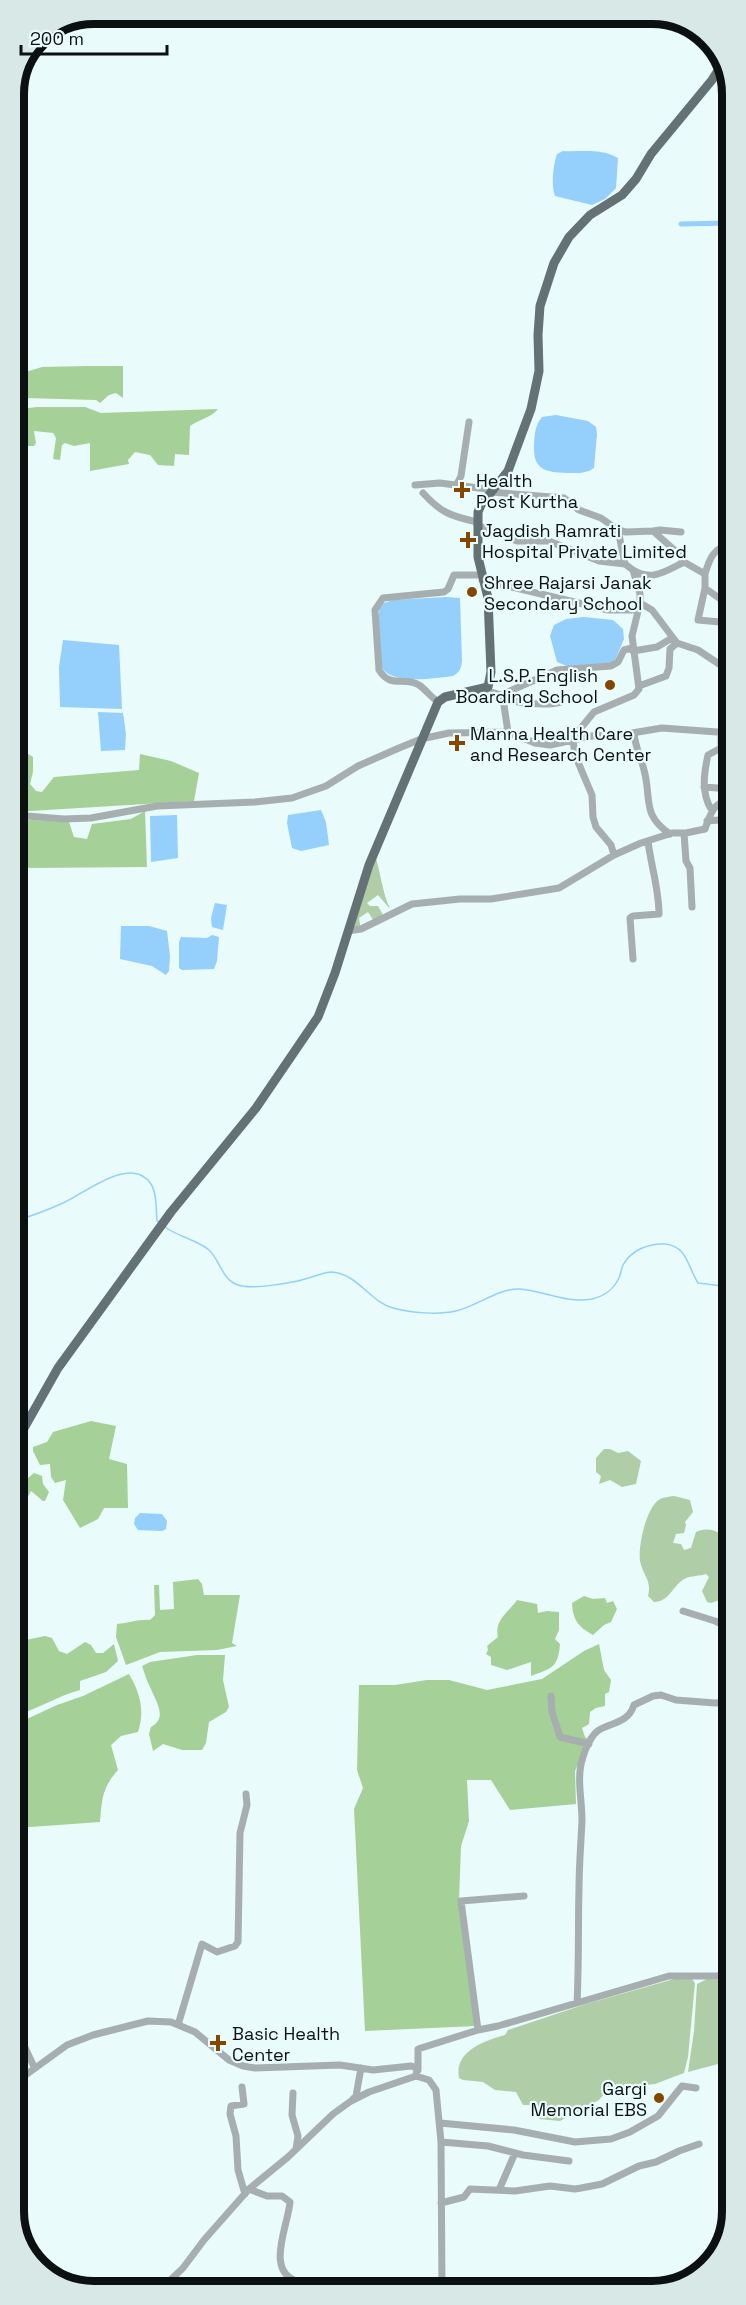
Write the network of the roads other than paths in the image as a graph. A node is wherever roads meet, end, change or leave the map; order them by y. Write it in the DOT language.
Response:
graph roads {
  1 [pos="718,71"];
  2 [pos="469,422"];
  3 [pos="415,485"];
  4 [pos="456,486"];
  5 [pos="492,491"];
  6 [pos="423,493"];
  7 [pos="477,524"];
  8 [pos="618,530"];
  9 [pos="653,531"];
  10 [pos="681,532"];
  11 [pos="722,547"];
  12 [pos="684,562"];
  13 [pos="625,564"];
  14 [pos="633,570"];
  15 [pos="705,574"];
  16 [pos="481,577"];
  17 [pos="705,588"];
  18 [pos="722,600"];
  19 [pos="639,606"];
  20 [pos="722,621"];
  21 [pos="675,641"];
  22 [pos="633,650"];
  23 [pos="722,666"];
  24 [pos="639,686"];
  25 [pos="488,687"];
  26 [pos="501,697"];
  27 [pos="438,702"];
  28 [pos="561,702"];
  29 [pos="508,732"];
  30 [pos="721,732"];
  31 [pos="634,733"];
  32 [pos="421,739"];
  33 [pos="571,741"];
  34 [pos="704,787"];
  35 [pos="722,788"];
  36 [pos="722,802"];
  37 [pos="711,809"];
  38 [pos="24,816"];
  39 [pos="722,820"];
  40 [pos="707,821"];
  41 [pos="684,832"];
  42 [pos="670,834"];
  43 [pos="648,841"];
  44 [pos="614,855"];
  45 [pos="692,907"];
  46 [pos="348,931"];
  47 [pos="633,959"];
  48 [pos="24,1428"];
  49 [pos="683,1611"];
  50 [pos="722,1624"];
  51 [pos="552,1696"];
  52 [pos="722,1702"];
  53 [pos="589,1744"];
  54 [pos="246,1794"];
  55 [pos="524,1896"];
  56 [pos="722,1976"];
  57 [pos="576,2003"];
  58 [pos="178,2025"];
  59 [pos="478,2030"];
  60 [pos="24,2041"];
  61 [pos="34,2067"];
  62 [pos="361,2068"];
  63 [pos="417,2073"];
  64 [pos="24,2075"];
  65 [pos="242,2087"];
  66 [pos="696,2088"];
  67 [pos="293,2094"];
  68 [pos="351,2101"];
  69 [pos="440,2123"];
  70 [pos="441,2142"];
  71 [pos="699,2144"];
  72 [pos="296,2149"];
  73 [pos="515,2153"];
  74 [pos="569,2162"];
  75 [pos="499,2190"];
  76 [pos="247,2192"];
  77 [pos="441,2203"];
  78 [pos="169,2281"];
  79 [pos="300,2281"];
  80 [pos="442,2281"];
  1 -- 5 [label="main road"];
  2 -- 4 [label="street"];
  3 -- 4 [label="street"];
  4 -- 5 [label="street"];
  5 -- 7 [label="main road"];
  5 -- 8 [label="street"];
  6 -- 7 [label="street"];
  7 -- 13 [label="street"];
  7 -- 16 [label="main road"];
  8 -- 9 [label="street"];
  8 -- 13 [label="street"];
  9 -- 10 [label="street"];
  9 -- 12 [label="street"];
  11 -- 15 [label="street"];
  12 -- 14 [label="street"];
  12 -- 15 [label="street"];
  13 -- 14 [label="street"];
  14 -- 19 [label="street"];
  15 -- 17 [label="street"];
  16 -- 19 [label="street"];
  16 -- 25 [label="main road"];
  16 -- 27 [label="street"];
  17 -- 18 [label="street"];
  17 -- 20 [label="street"];
  19 -- 21 [label="street"];
  19 -- 22 [label="street"];
  21 -- 22 [label="street"];
  21 -- 23 [label="street"];
  21 -- 24 [label="street"];
  22 -- 24 [label="street"];
  22 -- 26 [label="street"];
  24 -- 33 [label="street"];
  25 -- 26 [label="street"];
  25 -- 27 [label="main road"];
  26 -- 28 [label="street"];
  26 -- 29 [label="street"];
  27 -- 32 [label="main road"];
  29 -- 32 [label="street"];
  29 -- 33 [label="street"];
  30 -- 31 [label="street"];
  30 -- 34 [label="street"];
  31 -- 33 [label="street"];
  31 -- 42 [label="street"];
  32 -- 38 [label="street"];
  32 -- 46 [label="main road"];
  33 -- 44 [label="street"];
  34 -- 35 [label="street"];
  34 -- 37 [label="street"];
  36 -- 37 [label="street"];
  37 -- 40 [label="street"];
  39 -- 40 [label="street"];
  40 -- 41 [label="street"];
  41 -- 42 [label="street"];
  41 -- 45 [label="street"];
  42 -- 43 [label="street"];
  43 -- 44 [label="street"];
  43 -- 47 [label="street"];
  44 -- 46 [label="street"];
  46 -- 48 [label="main road"];
  49 -- 50 [label="street"];
  51 -- 53 [label="street"];
  52 -- 53 [label="street"];
  53 -- 57 [label="street"];
  54 -- 58 [label="street"];
  55 -- 59 [label="street"];
  56 -- 57 [label="street"];
  57 -- 59 [label="street"];
  58 -- 61 [label="street"];
  58 -- 62 [label="street"];
  59 -- 63 [label="street"];
  60 -- 61 [label="street"];
  61 -- 64 [label="street"];
  62 -- 63 [label="street"];
  62 -- 68 [label="street"];
  63 -- 68 [label="street"];
  63 -- 69 [label="street"];
  65 -- 76 [label="street"];
  66 -- 69 [label="street"];
  67 -- 72 [label="street"];
  68 -- 72 [label="street"];
  69 -- 70 [label="street"];
  70 -- 73 [label="street"];
  70 -- 77 [label="street"];
  71 -- 75 [label="street"];
  72 -- 76 [label="street"];
  73 -- 74 [label="street"];
  73 -- 75 [label="street"];
  75 -- 77 [label="street"];
  76 -- 78 [label="street"];
  76 -- 79 [label="street"];
  77 -- 80 [label="street"];
}
